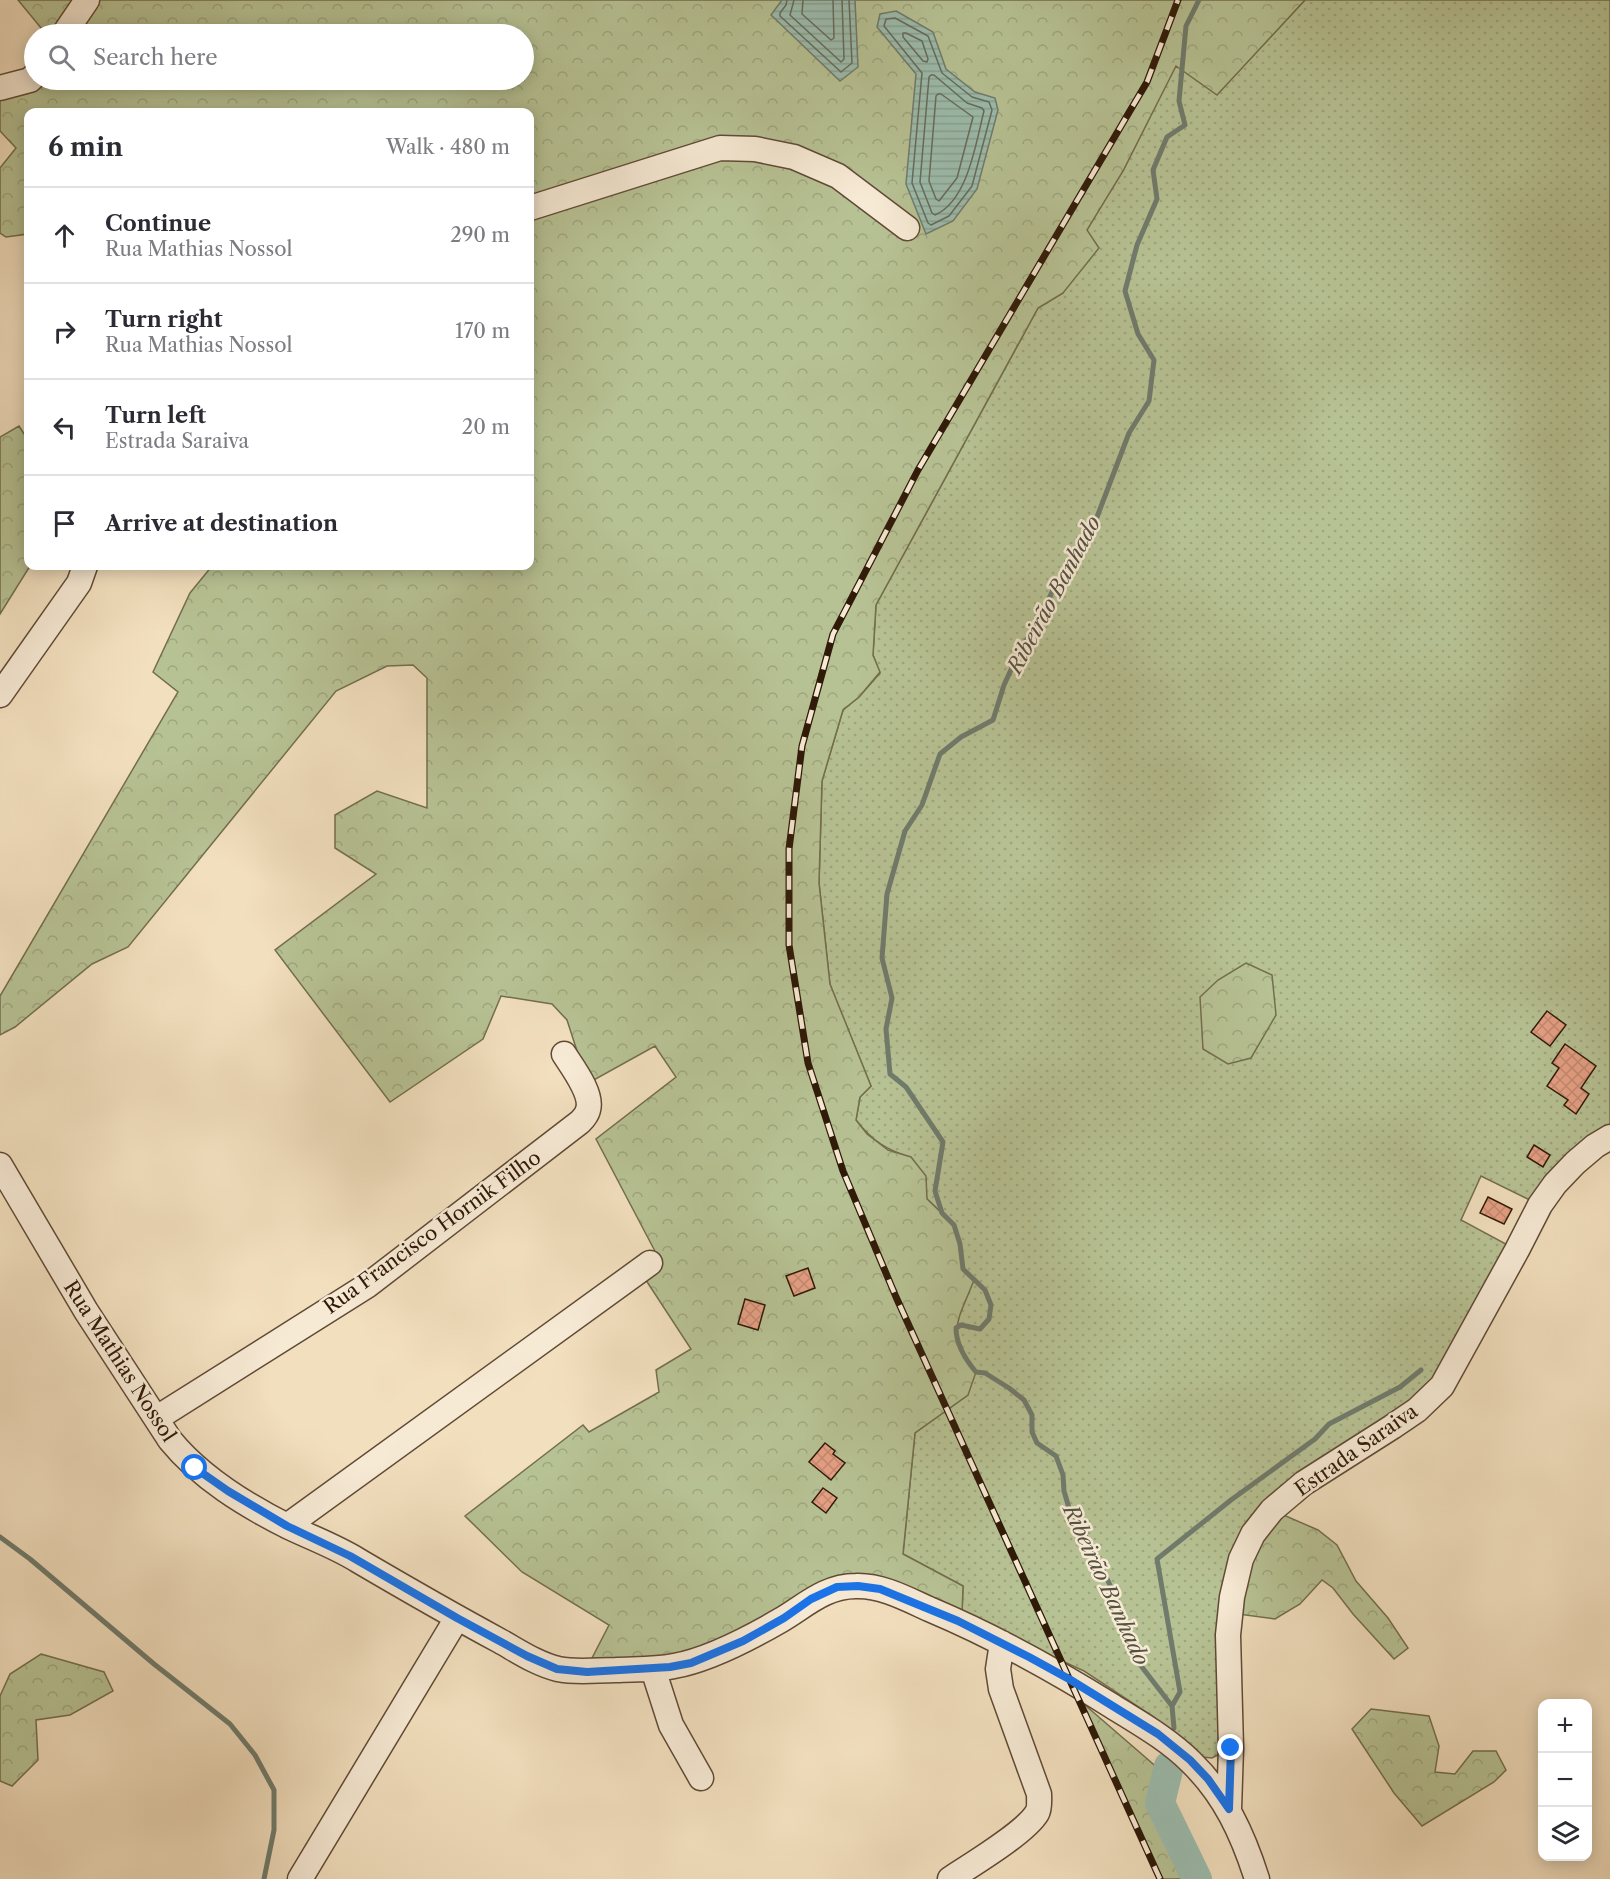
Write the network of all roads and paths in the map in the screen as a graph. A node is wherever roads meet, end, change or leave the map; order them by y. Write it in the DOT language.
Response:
graph roads {
  1 [pos="87,0"];
  2 [pos="71,24"];
  3 [pos="24,82"];
  4 [pos="0,88"];
  5 [pos="534,207"];
  6 [pos="907,228"];
  7 [pos="83,570"];
  8 [pos="0,695"];
  9 [pos="564,1054"];
  10 [pos="1610,1137"];
  11 [pos="0,1165"];
  12 [pos="651,1263"];
  13 [pos="157,1418"];
  14 [pos="287,1526"];
  15 [pos="457,1618"];
  16 [pos="1002,1643"];
  17 [pos="652,1669"];
  18 [pos="701,1778"];
  19 [pos="1229,1809"];
  20 [pos="300,1879"];
  21 [pos="950,1879"];
  22 [pos="1257,1879"];
  1 -- 2 [label="street"];
  3 -- 4 [label="street"];
  5 -- 6 [label="street"];
  7 -- 8 [label="street"];
  9 -- 13 [label="street, Rua Francisco Hornik Filho"];
  10 -- 19 [label="street, Estrada Saraiva"];
  11 -- 13 [label="street, Rua Mathias Nossol"];
  12 -- 14 [label="street"];
  13 -- 14 [label="street, Rua Mathias Nossol"];
  14 -- 15 [label="street, Rua Mathias Nossol"];
  15 -- 17 [label="street, Rua Mathias Nossol"];
  15 -- 20 [label="street"];
  16 -- 17 [label="street, Rua Mathias Nossol"];
  16 -- 19 [label="street, Rua Mathias Nossol"];
  16 -- 21 [label="street"];
  17 -- 18 [label="street"];
  19 -- 22 [label="street, Rua Mathias Nossol"];
}
